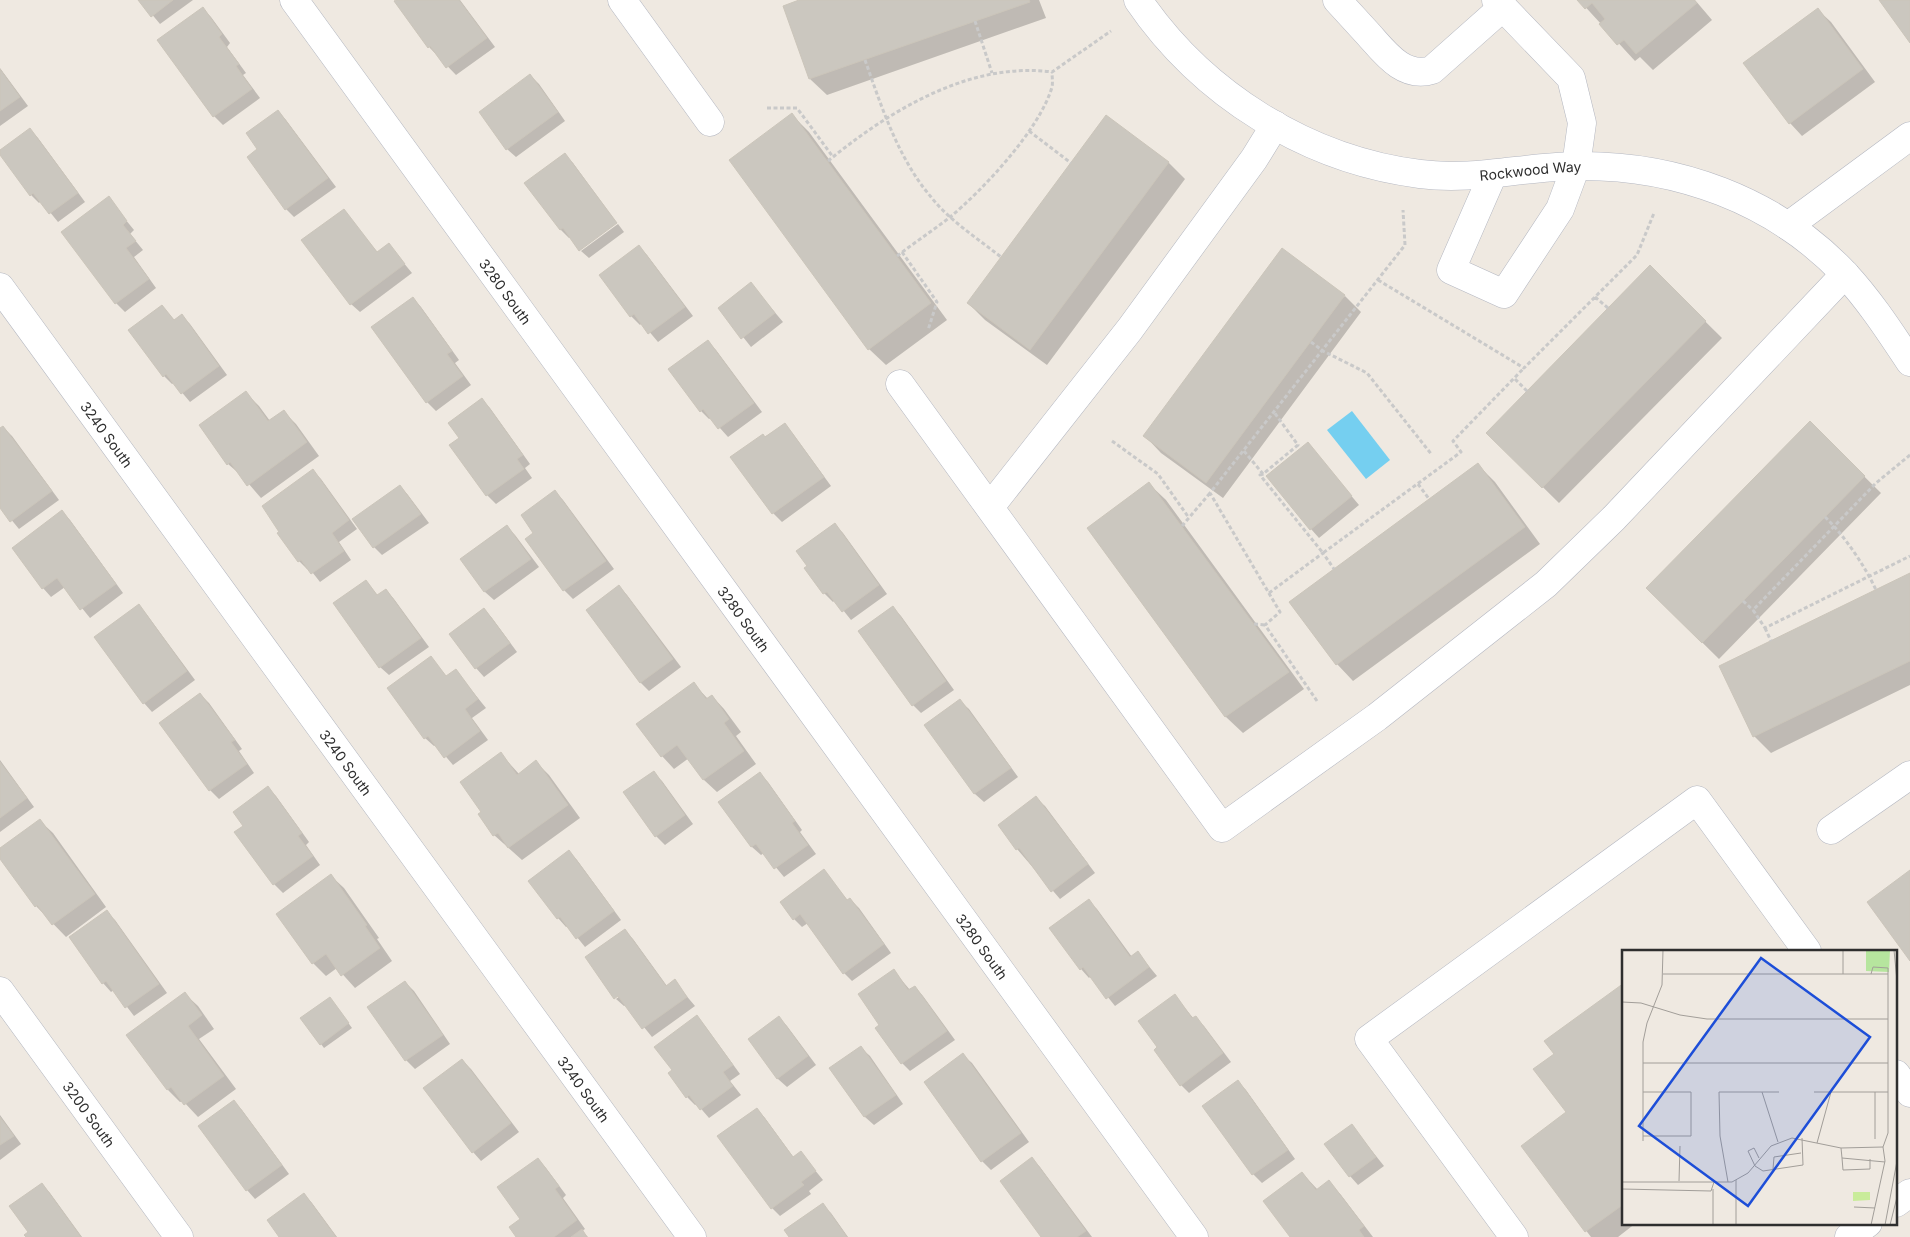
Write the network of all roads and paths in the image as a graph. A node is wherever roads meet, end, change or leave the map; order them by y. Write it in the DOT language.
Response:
graph roads {
  1 [pos="294,0"];
  2 [pos="622,0"];
  3 [pos="1138,0"];
  4 [pos="1337,0"];
  5 [pos="1500,4"];
  6 [pos="975,21"];
  7 [pos="1111,31"];
  8 [pos="865,60"];
  9 [pos="1052,72"];
  10 [pos="992,73"];
  11 [pos="767,108"];
  12 [pos="886,118"];
  13 [pos="710,122"];
  14 [pos="1274,126"];
  15 [pos="1029,131"];
  16 [pos="1910,136"];
  17 [pos="833,157"];
  18 [pos="828,161"];
  19 [pos="1071,163"];
  20 [pos="1576,166"];
  21 [pos="1493,174"];
  22 [pos="1403,210"];
  23 [pos="950,217"];
  24 [pos="1788,226"];
  25 [pos="902,252"];
  26 [pos="896,256"];
  27 [pos="1001,257"];
  28 [pos="1845,274"];
  29 [pos="0,287"];
  30 [pos="1595,297"];
  31 [pos="1608,308"];
  32 [pos="928,330"];
  33 [pos="1310,342"];
  34 [pos="1323,351"];
  35 [pos="1910,362"];
  36 [pos="1524,368"];
  37 [pos="1514,378"];
  38 [pos="900,384"];
  39 [pos="1527,391"];
  40 [pos="1274,412"];
  41 [pos="1112,441"];
  42 [pos="1244,451"];
  43 [pos="1432,454"];
  44 [pos="1910,455"];
  45 [pos="1263,474"];
  46 [pos="1418,484"];
  47 [pos="1210,493"];
  48 [pos="1429,499"];
  49 [pos="990,506"];
  50 [pos="1825,517"];
  51 [pos="1189,518"];
  52 [pos="1182,526"];
  53 [pos="1834,526"];
  54 [pos="1323,553"];
  55 [pos="1910,556"];
  56 [pos="1334,569"];
  57 [pos="1870,576"];
  58 [pos="1876,590"];
  59 [pos="1269,593"];
  60 [pos="1743,601"];
  61 [pos="1753,610"];
  62 [pos="1254,624"];
  63 [pos="1264,625"];
  64 [pos="1765,628"];
  65 [pos="1771,641"];
  66 [pos="1317,701"];
  67 [pos="1910,774"];
  68 [pos="1832,830"];
  69 [pos="1806,950"];
  70 [pos="0,991"];
  71 [pos="1898,1077"];
  72 [pos="1910,1093"];
  73 [pos="1910,1193"];
  74 [pos="1898,1202"];
  75 [pos="1867,1224"];
  76 [pos="179,1237"];
  77 [pos="692,1237"];
  78 [pos="1194,1237"];
  79 [pos="1514,1237"];
  80 [pos="1850,1237"];
  1 -- 78 [label="street, 3280 South"];
  2 -- 13 [label="street"];
  3 -- 14 [label="street, Rockwood Way"];
  4 -- 5 [label="street"];
  5 -- 20 [label="street"];
  6 -- 10 [label="path"];
  7 -- 9 [label="path"];
  8 -- 12 [label="path"];
  9 -- 10 [label="path"];
  9 -- 15 [label="path"];
  10 -- 12 [label="path"];
  11 -- 17 [label="path"];
  12 -- 17 [label="path"];
  12 -- 23 [label="path"];
  14 -- 21 [label="street, Rockwood Way"];
  14 -- 49 [label="street"];
  15 -- 19 [label="path"];
  15 -- 23 [label="path"];
  16 -- 24 [label="street"];
  17 -- 18 [label="path"];
  20 -- 21 [label="street, Rockwood Way"];
  20 -- 21 [label="street"];
  20 -- 24 [label="street, Rockwood Way"];
  22 -- 34 [label="path"];
  23 -- 25 [label="path"];
  23 -- 27 [label="path"];
  24 -- 28 [label="street, Rockwood Way"];
  25 -- 26 [label="path"];
  25 -- 32 [label="path"];
  28 -- 35 [label="street, Rockwood Way"];
  28 -- 49 [label="street"];
  29 -- 77 [label="street, 3240 South"];
  30 -- 31 [label="path"];
  33 -- 34 [label="path"];
  34 -- 40 [label="path"];
  34 -- 43 [label="path"];
  36 -- 37 [label="path"];
  37 -- 39 [label="path"];
  37 -- 46 [label="path"];
  38 -- 49 [label="street"];
  40 -- 42 [label="path"];
  40 -- 45 [label="path"];
  41 -- 51 [label="path"];
  42 -- 45 [label="path"];
  42 -- 47 [label="path"];
  44 -- 53 [label="path"];
  45 -- 54 [label="path"];
  46 -- 48 [label="path"];
  46 -- 54 [label="path"];
  47 -- 51 [label="path"];
  47 -- 59 [label="path"];
  50 -- 53 [label="path"];
  51 -- 52 [label="path"];
  53 -- 57 [label="path"];
  53 -- 61 [label="path"];
  54 -- 56 [label="path"];
  54 -- 59 [label="path"];
  55 -- 57 [label="path"];
  57 -- 58 [label="path"];
  57 -- 64 [label="path"];
  59 -- 63 [label="path"];
  60 -- 61 [label="path"];
  61 -- 64 [label="path"];
  62 -- 63 [label="path"];
  63 -- 66 [label="path"];
  64 -- 65 [label="path"];
  67 -- 68 [label="street"];
  69 -- 79 [label="street"];
  70 -- 76 [label="street, 3200 South"];
  71 -- 72 [label="street"];
  73 -- 74 [label="street"];
  75 -- 80 [label="street"];
}
